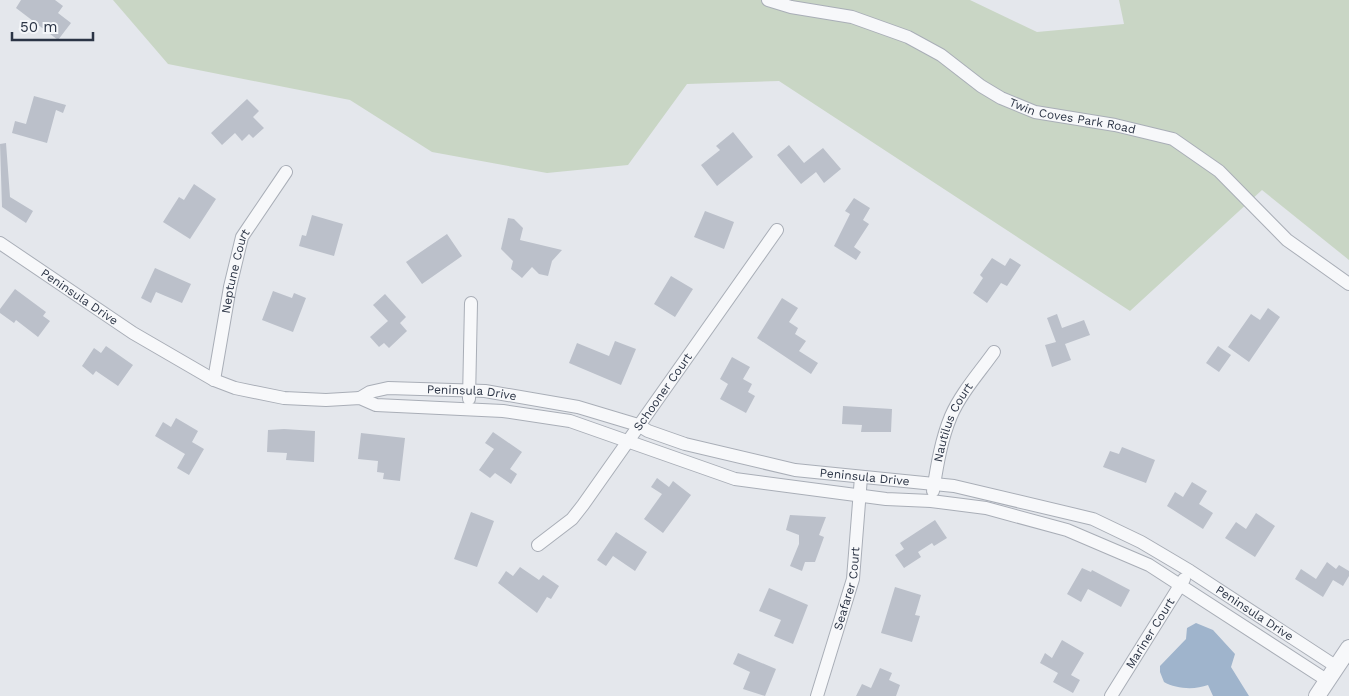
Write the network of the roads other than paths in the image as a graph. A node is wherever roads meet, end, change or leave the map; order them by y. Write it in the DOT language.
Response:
graph roads {
  1 [pos="768,0"];
  2 [pos="286,172"];
  3 [pos="777,230"];
  4 [pos="0,243"];
  5 [pos="1349,284"];
  6 [pos="471,303"];
  7 [pos="994,352"];
  8 [pos="214,380"];
  9 [pos="468,391"];
  10 [pos="360,398"];
  11 [pos="471,409"];
  12 [pos="638,425"];
  13 [pos="628,440"];
  14 [pos="861,477"];
  15 [pos="934,483"];
  16 [pos="859,496"];
  17 [pos="931,501"];
  18 [pos="538,545"];
  19 [pos="1190,570"];
  20 [pos="1181,585"];
  21 [pos="1349,648"];
  22 [pos="1337,667"];
  23 [pos="1328,681"];
  24 [pos="817,696"];
  25 [pos="1111,696"];
  26 [pos="1317,696"];
  1 -- 5 [label="street, Twin Coves Park Road"];
  2 -- 8 [label="street, Neptune Court"];
  3 -- 12 [label="street, Schooner Court"];
  4 -- 8 [label="street, Peninsula Drive"];
  6 -- 9 [label="street"];
  7 -- 15 [label="street, Nautilus Court"];
  8 -- 10 [label="street, Peninsula Drive"];
  9 -- 10 [label="street, Peninsula Drive"];
  9 -- 11 [label="street"];
  9 -- 12 [label="street, Peninsula Drive"];
  10 -- 11 [label="street, Peninsula Drive"];
  11 -- 13 [label="street, Peninsula Drive"];
  12 -- 13 [label="street, Schooner Court"];
  12 -- 14 [label="street, Peninsula Drive"];
  13 -- 16 [label="street, Peninsula Drive"];
  13 -- 18 [label="street, Schooner Court"];
  14 -- 15 [label="street, Peninsula Drive"];
  14 -- 16 [label="street, Seafarer Court"];
  15 -- 17 [label="street, Nautilus Court"];
  15 -- 19 [label="street, Peninsula Drive"];
  16 -- 17 [label="street, Peninsula Drive"];
  16 -- 24 [label="street, Seafarer Court"];
  17 -- 20 [label="street, Peninsula Drive"];
  19 -- 20 [label="street, Mariner Court"];
  19 -- 22 [label="street, Peninsula Drive"];
  20 -- 23 [label="street, Peninsula Drive"];
  20 -- 25 [label="street, Mariner Court"];
  21 -- 22 [label="street"];
  22 -- 23 [label="street"];
  23 -- 26 [label="street"];
}
